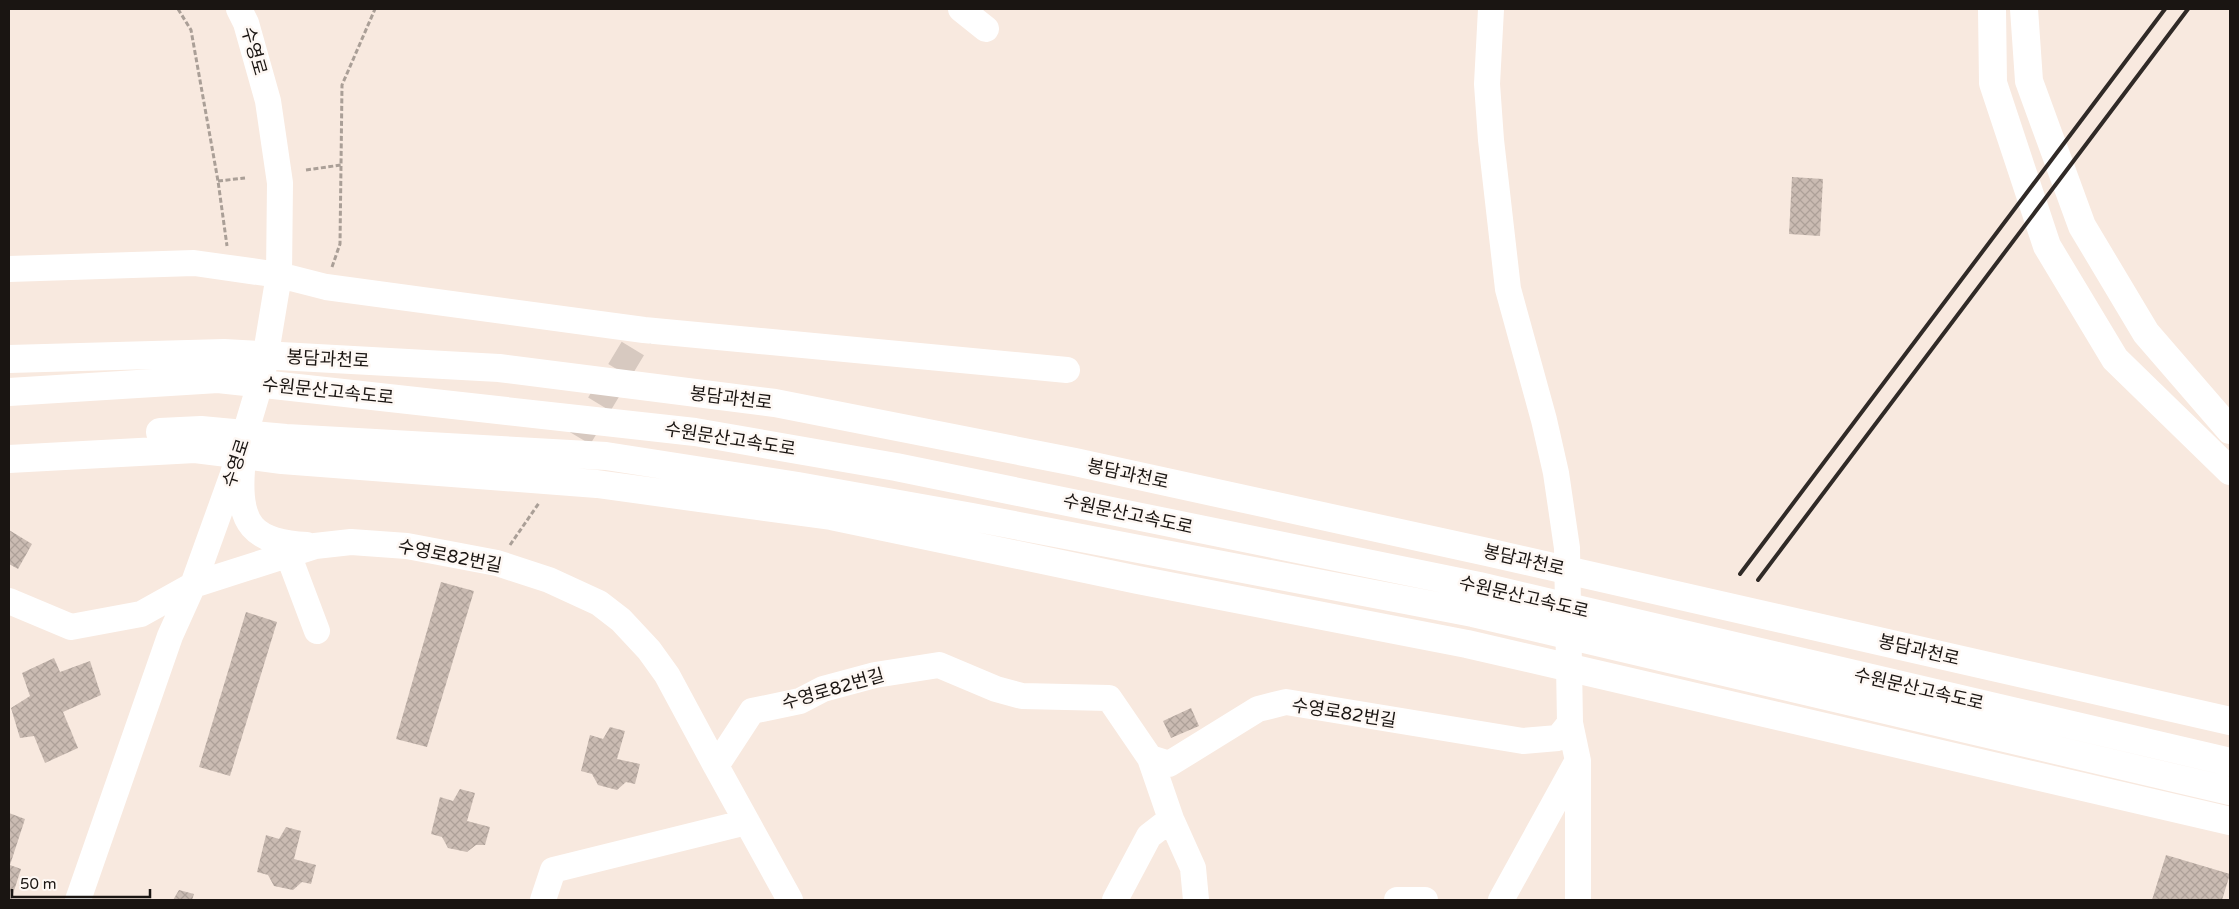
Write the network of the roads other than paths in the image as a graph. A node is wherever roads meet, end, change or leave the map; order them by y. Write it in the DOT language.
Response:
graph roads {
  1 [pos="239,9"];
  2 [pos="961,9"];
  3 [pos="1491,9"];
  4 [pos="1992,9"];
  5 [pos="2024,9"];
  6 [pos="986,29"];
  7 [pos="9,270"];
  8 [pos="280,275"];
  9 [pos="9,359"];
  10 [pos="1067,370"];
  11 [pos="9,392"];
  12 [pos="2230,430"];
  13 [pos="245,438"];
  14 [pos="198,439"];
  15 [pos="9,441"];
  16 [pos="284,449"];
  17 [pos="9,459"];
  18 [pos="2230,471"];
  19 [pos="315,546"];
  20 [pos="288,554"];
  21 [pos="193,585"];
  22 [pos="9,602"];
  23 [pos="317,631"];
  24 [pos="2230,721"];
  25 [pos="1570,723"];
  26 [pos="1150,758"];
  27 [pos="1578,761"];
  28 [pos="2230,762"];
  29 [pos="716,766"];
  30 [pos="2230,791"];
  31 [pos="1171,819"];
  32 [pos="2230,821"];
  33 [pos="747,822"];
  34 [pos="78,900"];
  35 [pos="543,900"];
  36 [pos="790,900"];
  37 [pos="1115,900"];
  38 [pos="1196,900"];
  39 [pos="1500,900"];
  40 [pos="1578,900"];
  1 -- 8 [label="street, 수영로"];
  2 -- 6 [label="street"];
  3 -- 25 [label="street"];
  4 -- 18 [label="main road"];
  5 -- 12 [label="main road"];
  7 -- 8 [label="street"];
  8 -- 10 [label="street"];
  8 -- 13 [label="street, 수영로"];
  9 -- 24 [label="main road, 봉담과천로"];
  11 -- 28 [label="main road, 수원문산고속도로"];
  13 -- 19 [label="street"];
  13 -- 21 [label="street, 수영로"];
  14 -- 15 [label="main road, 수원문산고속도로"];
  14 -- 16 [label="main road, 수원문산고속도로"];
  14 -- 17 [label="main road"];
  16 -- 30 [label="main road, 수원문산고속도로"];
  16 -- 32 [label="main road"];
  19 -- 20 [label="street, 수영로82번길"];
  19 -- 29 [label="street, 수영로82번길"];
  20 -- 21 [label="street, 수영로82번길"];
  20 -- 23 [label="street"];
  21 -- 22 [label="street, 수영로82번길"];
  21 -- 34 [label="street, 수영로"];
  25 -- 26 [label="street, 수영로82번길"];
  25 -- 27 [label="street"];
  26 -- 29 [label="street, 수영로82번길"];
  26 -- 31 [label="street"];
  27 -- 39 [label="street"];
  27 -- 40 [label="street"];
  29 -- 33 [label="street"];
  31 -- 37 [label="street"];
  31 -- 38 [label="street"];
  33 -- 35 [label="street"];
  33 -- 36 [label="street"];
}
